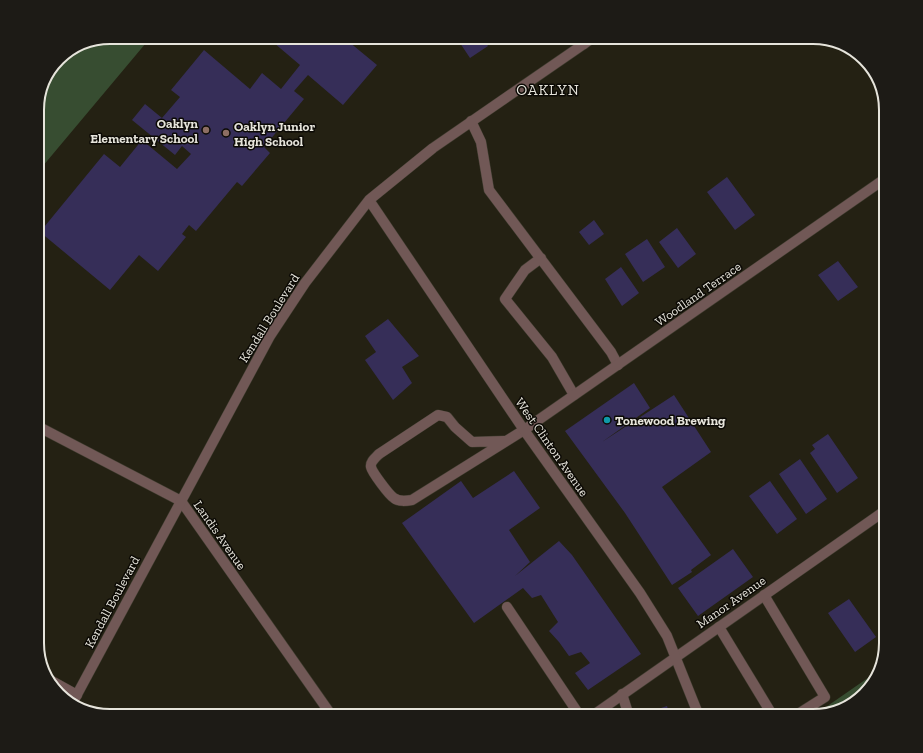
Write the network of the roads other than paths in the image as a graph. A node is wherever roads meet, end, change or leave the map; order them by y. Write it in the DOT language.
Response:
graph roads {
  1 [pos="576,44"];
  2 [pos="471,121"];
  3 [pos="879,183"];
  4 [pos="369,200"];
  5 [pos="541,258"];
  6 [pos="618,365"];
  7 [pos="574,395"];
  8 [pos="44,430"];
  9 [pos="524,430"];
  10 [pos="504,441"];
  11 [pos="181,501"];
  12 [pos="879,515"];
  13 [pos="764,596"];
  14 [pos="507,607"];
  15 [pos="719,627"];
  16 [pos="675,658"];
  17 [pos="622,694"];
  18 [pos="75,698"];
  19 [pos="327,709"];
  20 [pos="575,709"];
  21 [pos="602,709"];
  22 [pos="627,709"];
  23 [pos="696,709"];
  24 [pos="769,709"];
  25 [pos="806,709"];
  1 -- 2 [label="street, Kendall Boulevard"];
  2 -- 4 [label="street, Kendall Boulevard"];
  2 -- 5 [label="street"];
  3 -- 6 [label="street, Woodland Terrace"];
  4 -- 9 [label="street, West Clinton Avenue"];
  4 -- 11 [label="street, Kendall Boulevard"];
  5 -- 6 [label="street"];
  5 -- 7 [label="street"];
  6 -- 7 [label="street, Woodland Terrace"];
  7 -- 9 [label="street, Woodland Terrace"];
  8 -- 11 [label="street, Landis Avenue"];
  9 -- 10 [label="street, Woodland Terrace"];
  9 -- 16 [label="street, West Clinton Avenue"];
  10 -- 10 [label="street, Woodland Terrace"];
  11 -- 18 [label="street, Kendall Boulevard"];
  11 -- 19 [label="street, Landis Avenue"];
  12 -- 13 [label="street, Manor Avenue"];
  13 -- 15 [label="street, Manor Avenue"];
  13 -- 25 [label="street"];
  14 -- 20 [label="street"];
  15 -- 16 [label="street, Manor Avenue"];
  15 -- 24 [label="street"];
  16 -- 17 [label="street, Manor Avenue"];
  16 -- 23 [label="street, West Clinton Avenue"];
  17 -- 21 [label="street, Manor Avenue"];
  17 -- 22 [label="street"];
}
